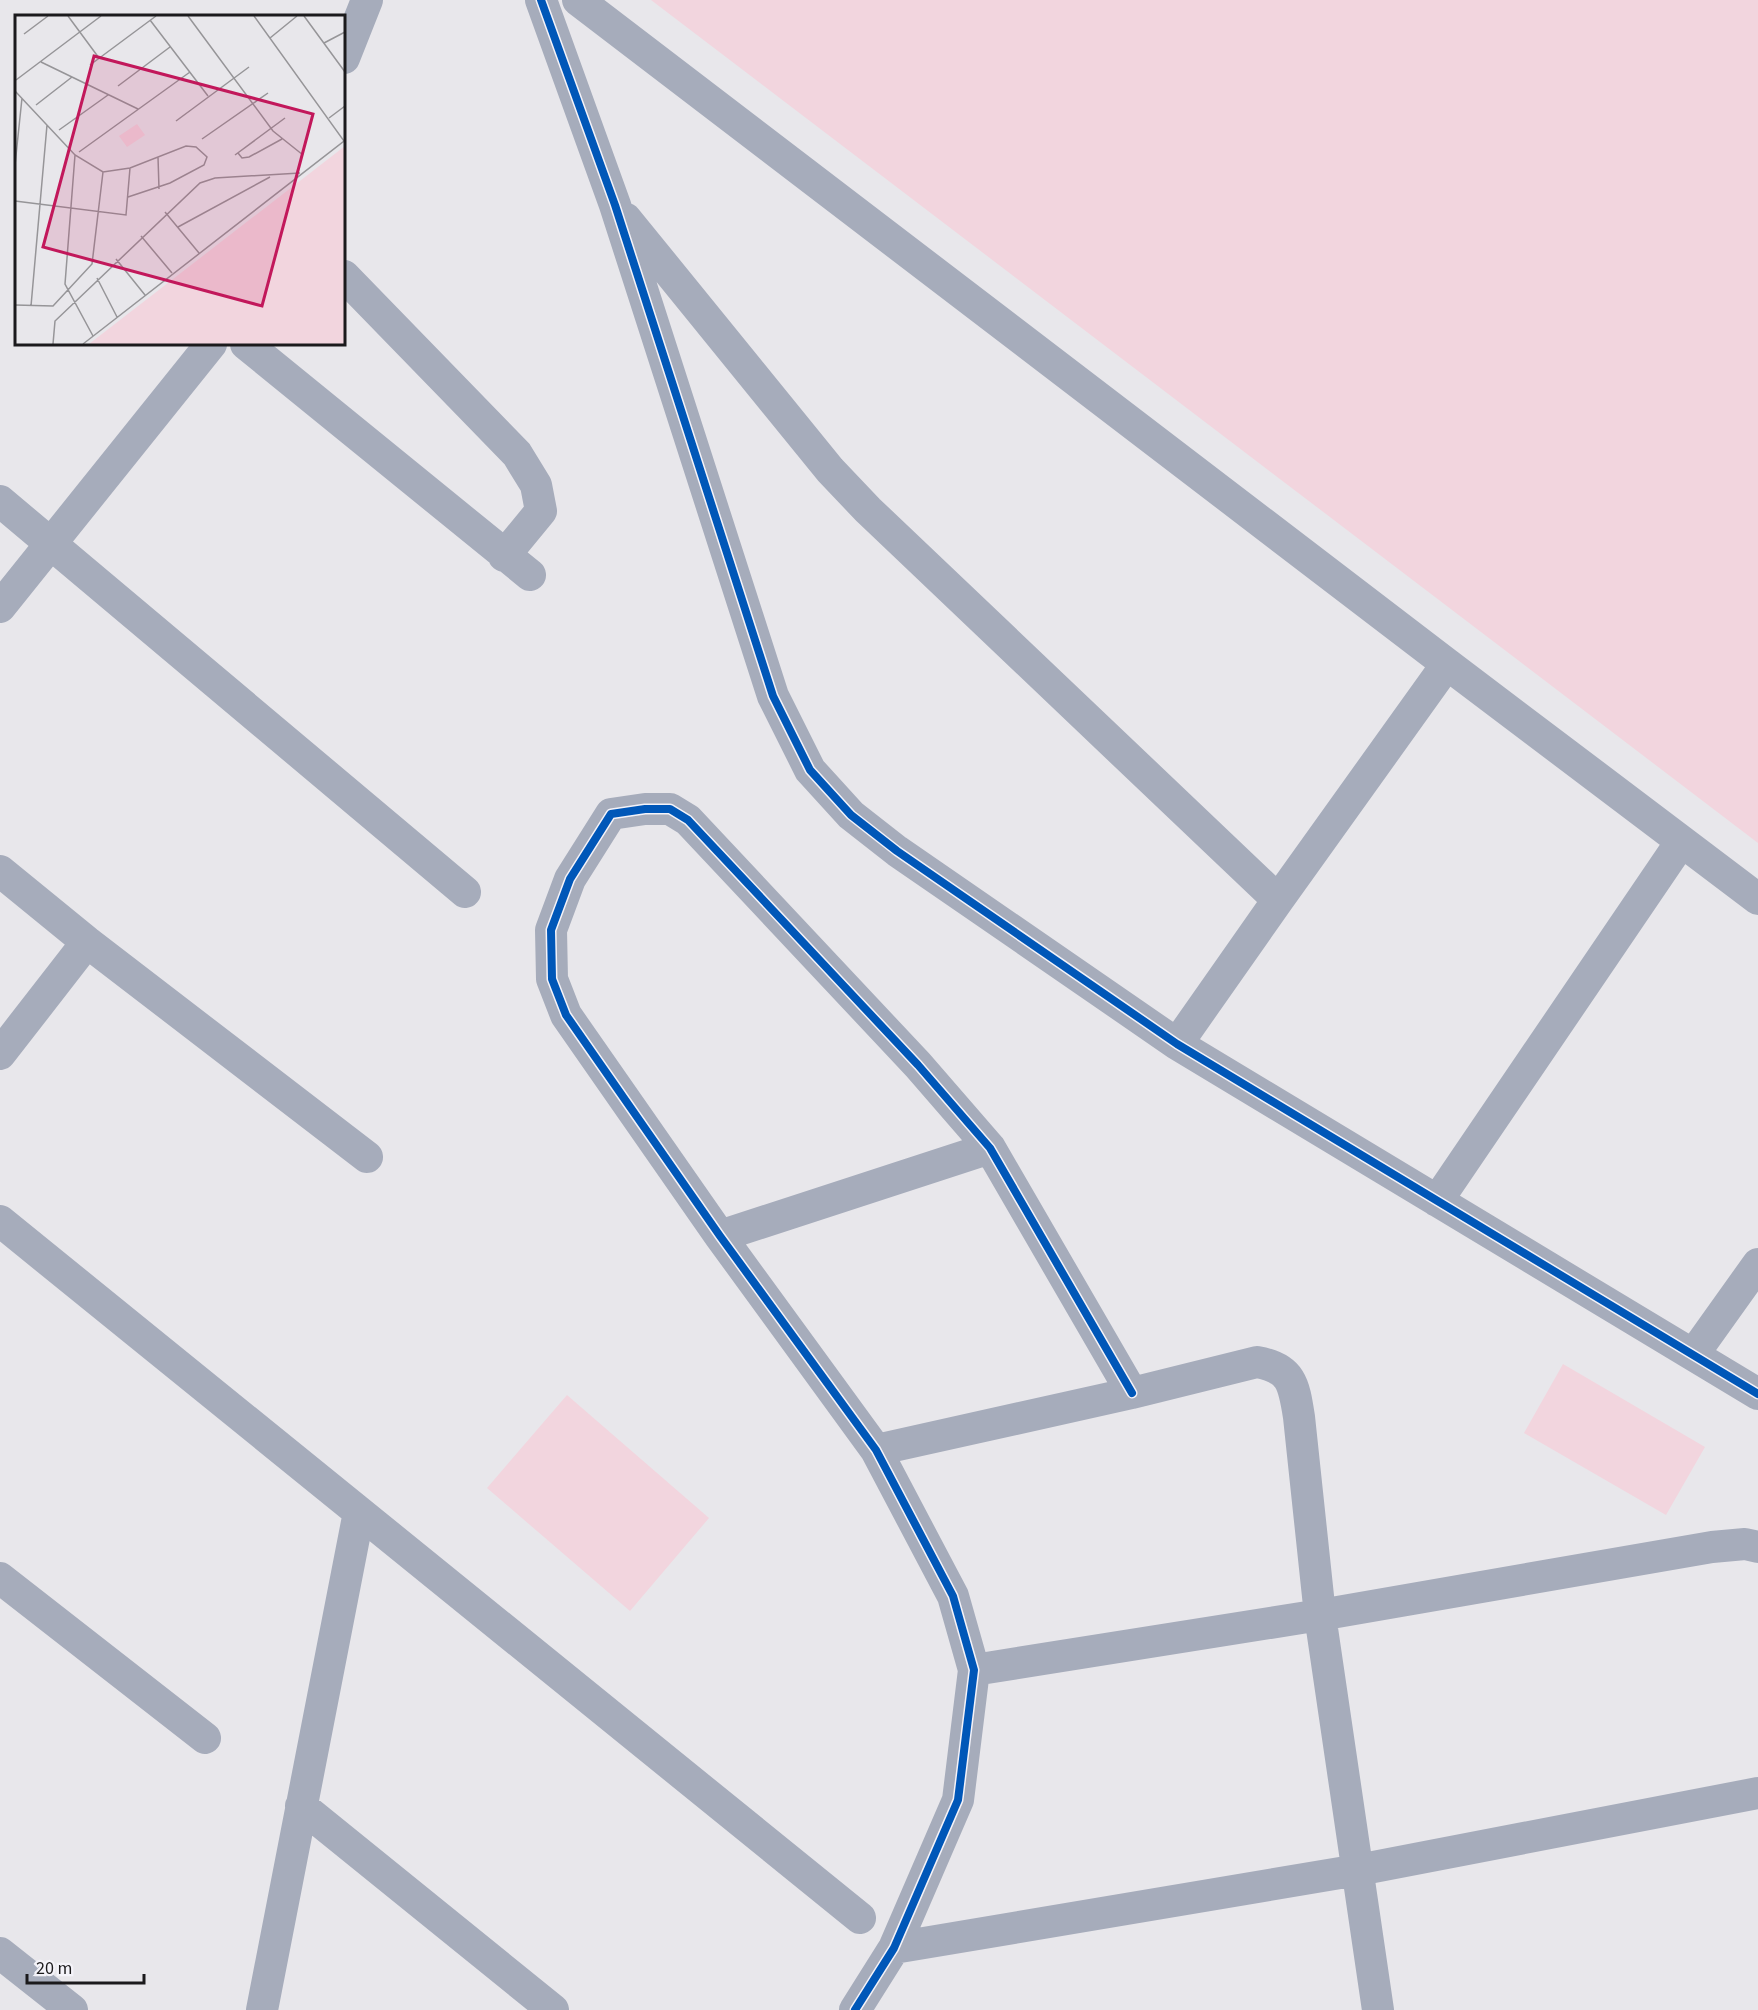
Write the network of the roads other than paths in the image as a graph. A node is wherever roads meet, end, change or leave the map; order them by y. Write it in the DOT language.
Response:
graph roads {
  1 [pos="368,0"];
  2 [pos="541,0"];
  3 [pos="578,0"];
  4 [pos="345,56"];
  5 [pos="615,205"];
  6 [pos="345,277"];
  7 [pos="210,345"];
  8 [pos="247,345"];
  9 [pos="0,501"];
  10 [pos="50,542"];
  11 [pos="504,556"];
  12 [pos="530,575"];
  13 [pos="0,607"];
  14 [pos="1447,664"];
  15 [pos="1681,842"];
  16 [pos="0,871"];
  17 [pos="465,892"];
  18 [pos="1758,899"];
  19 [pos="1278,900"];
  20 [pos="87,942"];
  21 [pos="1177,1044"];
  22 [pos="0,1054"];
  23 [pos="990,1148"];
  24 [pos="367,1157"];
  25 [pos="1437,1201"];
  26 [pos="0,1221"];
  27 [pos="720,1236"];
  28 [pos="1758,1264"];
  29 [pos="1693,1355"];
  30 [pos="1132,1393"];
  31 [pos="1758,1394"];
  32 [pos="876,1450"];
  33 [pos="359,1512"];
  34 [pos="1758,1547"];
  35 [pos="0,1578"];
  36 [pos="1320,1615"];
  37 [pos="974,1670"];
  38 [pos="205,1738"];
  39 [pos="1758,1793"];
  40 [pos="301,1806"];
  41 [pos="1358,1870"];
  42 [pos="860,1918"];
  43 [pos="894,1948"];
  44 [pos="3,1962"];
  45 [pos="72,2010"];
  46 [pos="262,2010"];
  47 [pos="553,2010"];
  48 [pos="855,2010"];
  49 [pos="1378,2010"];
  1 -- 4 [label="street"];
  2 -- 5 [label="street"];
  3 -- 14 [label="street"];
  5 -- 19 [label="street"];
  5 -- 21 [label="street"];
  6 -- 11 [label="street"];
  7 -- 10 [label="street"];
  8 -- 11 [label="street"];
  9 -- 10 [label="street"];
  10 -- 13 [label="street"];
  10 -- 17 [label="street"];
  11 -- 12 [label="street"];
  14 -- 15 [label="street"];
  14 -- 19 [label="street"];
  15 -- 18 [label="street"];
  15 -- 25 [label="street"];
  16 -- 20 [label="street"];
  19 -- 21 [label="street"];
  20 -- 22 [label="street"];
  20 -- 24 [label="street"];
  21 -- 25 [label="street"];
  23 -- 27 [label="street"];
  23 -- 27 [label="street"];
  23 -- 30 [label="street"];
  25 -- 29 [label="street"];
  26 -- 33 [label="street"];
  27 -- 32 [label="street"];
  28 -- 29 [label="street"];
  29 -- 31 [label="street"];
  30 -- 32 [label="street"];
  30 -- 36 [label="street"];
  32 -- 37 [label="street"];
  33 -- 40 [label="street"];
  33 -- 42 [label="street"];
  34 -- 36 [label="street"];
  35 -- 38 [label="street"];
  36 -- 37 [label="street"];
  36 -- 41 [label="street"];
  37 -- 43 [label="street"];
  39 -- 41 [label="street"];
  40 -- 46 [label="street"];
  40 -- 47 [label="street"];
  41 -- 43 [label="street"];
  41 -- 49 [label="street"];
  43 -- 48 [label="street"];
  44 -- 45 [label="street"];
}
